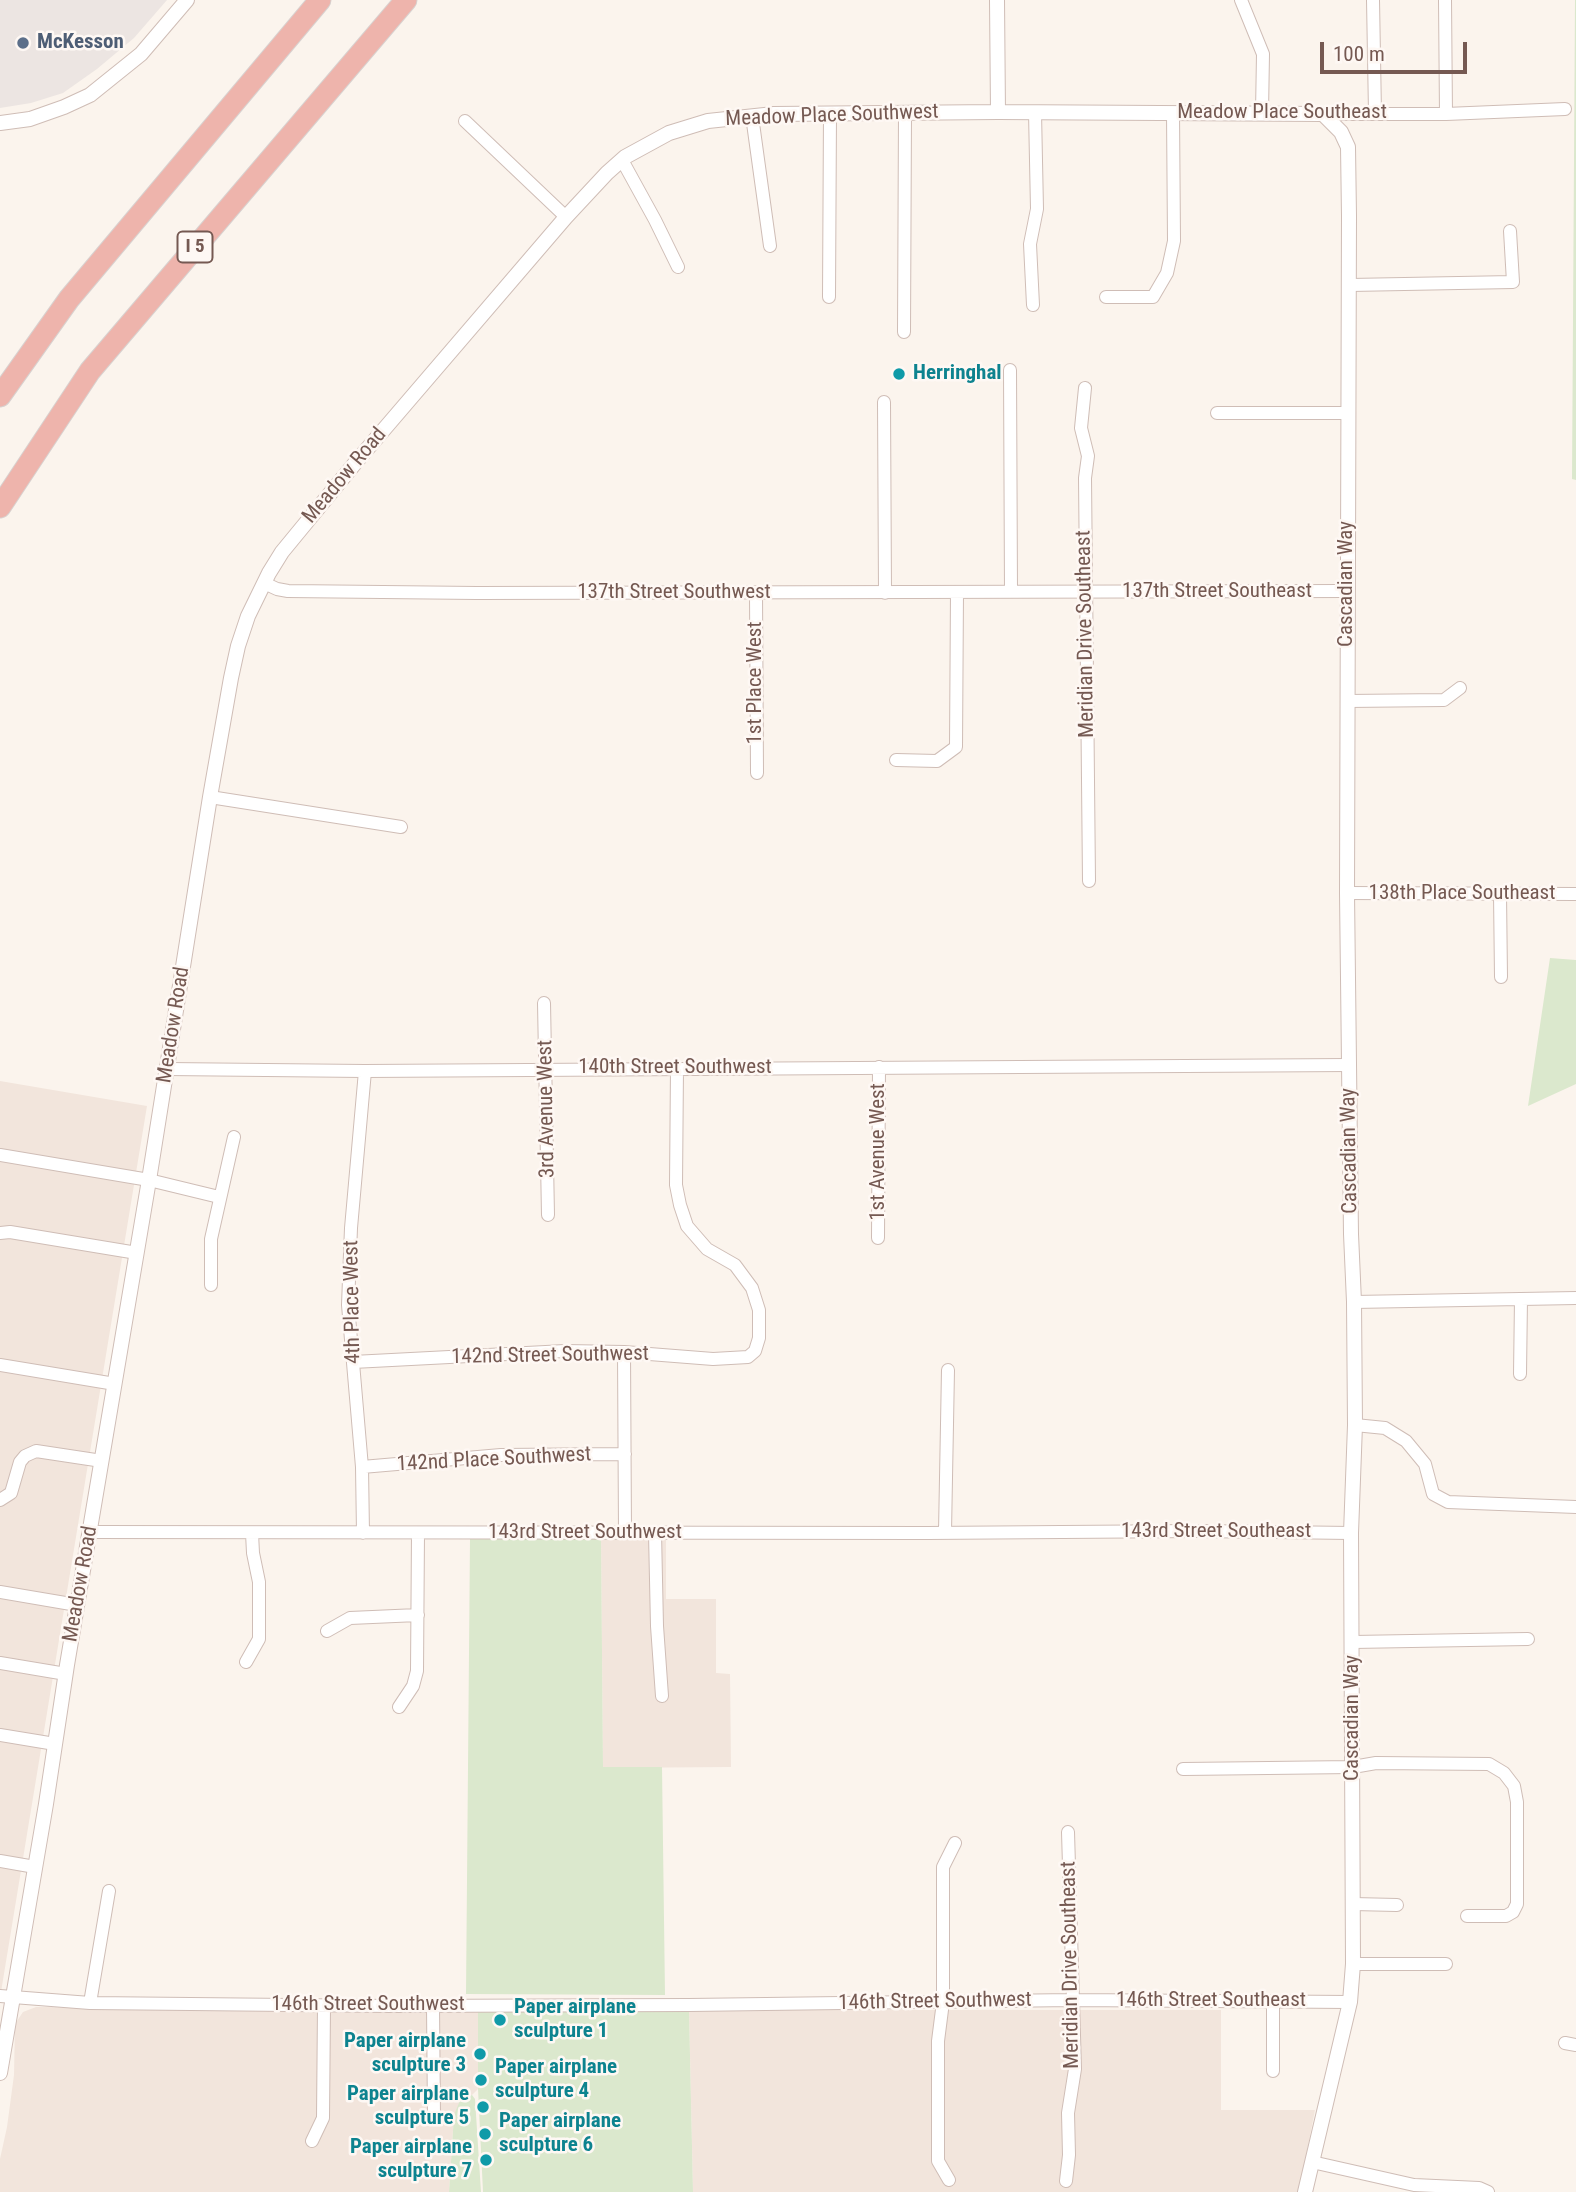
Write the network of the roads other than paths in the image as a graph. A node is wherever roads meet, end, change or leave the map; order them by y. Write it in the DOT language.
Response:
graph roads {
  1 [pos="187,0"];
  2 [pos="406,0"];
  3 [pos="997,0"];
  4 [pos="1241,0"];
  5 [pos="1373,0"];
  6 [pos="1445,0"];
  7 [pos="319,2"];
  8 [pos="1565,109"];
  9 [pos="998,112"];
  10 [pos="1035,112"];
  11 [pos="1262,112"];
  12 [pos="830,113"];
  13 [pos="905,113"];
  14 [pos="1173,113"];
  15 [pos="1375,113"];
  16 [pos="1323,114"];
  17 [pos="1446,114"];
  18 [pos="751,116"];
  19 [pos="465,121"];
  20 [pos="0,123"];
  21 [pos="668,133"];
  22 [pos="622,160"];
  23 [pos="566,217"];
  24 [pos="1510,231"];
  25 [pos="770,246"];
  26 [pos="678,267"];
  27 [pos="1350,285"];
  28 [pos="828,297"];
  29 [pos="1106,297"];
  30 [pos="1032,305"];
  31 [pos="904,332"];
  32 [pos="1010,370"];
  33 [pos="1085,388"];
  34 [pos="0,396"];
  35 [pos="884,402"];
  36 [pos="1217,413"];
  37 [pos="1349,413"];
  38 [pos="0,507"];
  39 [pos="264,583"];
  40 [pos="1347,591"];
  41 [pos="957,592"];
  42 [pos="1011,592"];
  43 [pos="1086,592"];
  44 [pos="756,593"];
  45 [pos="885,593"];
  46 [pos="1460,688"];
  47 [pos="1347,701"];
  48 [pos="896,760"];
  49 [pos="757,773"];
  50 [pos="210,797"];
  51 [pos="401,827"];
  52 [pos="1089,881"];
  53 [pos="1347,893"];
  54 [pos="1500,894"];
  55 [pos="1576,894"];
  56 [pos="1502,977"];
  57 [pos="544,1003"];
  58 [pos="1349,1065"];
  59 [pos="879,1067"];
  60 [pos="677,1068"];
  61 [pos="167,1069"];
  62 [pos="547,1069"];
  63 [pos="365,1070"];
  64 [pos="234,1137"];
  65 [pos="0,1155"];
  66 [pos="149,1180"];
  67 [pos="219,1197"];
  68 [pos="548,1215"];
  69 [pos="0,1233"];
  70 [pos="878,1238"];
  71 [pos="137,1253"];
  72 [pos="211,1285"];
  73 [pos="1576,1298"];
  74 [pos="1521,1299"];
  75 [pos="1354,1302"];
  76 [pos="624,1352"];
  77 [pos="353,1362"];
  78 [pos="0,1365"];
  79 [pos="948,1370"];
  80 [pos="1520,1374"];
  81 [pos="115,1384"];
  82 [pos="1355,1425"];
  83 [pos="625,1454"];
  84 [pos="102,1461"];
  85 [pos="362,1467"];
  86 [pos="0,1500"];
  87 [pos="1576,1507"];
  88 [pos="1081,1531"];
  89 [pos="89,1532"];
  90 [pos="945,1532"];
  91 [pos="252,1533"];
  92 [pos="363,1533"];
  93 [pos="625,1533"];
  94 [pos="655,1533"];
  95 [pos="1351,1533"];
  96 [pos="418,1534"];
  97 [pos="0,1592"];
  98 [pos="77,1605"];
  99 [pos="418,1615"];
  100 [pos="327,1631"];
  101 [pos="1528,1639"];
  102 [pos="1353,1642"];
  103 [pos="246,1661"];
  104 [pos="0,1663"];
  105 [pos="66,1674"];
  106 [pos="662,1696"];
  107 [pos="399,1707"];
  108 [pos="0,1735"];
  109 [pos="55,1744"];
  110 [pos="1353,1767"];
  111 [pos="1183,1769"];
  112 [pos="1068,1832"];
  113 [pos="955,1843"];
  114 [pos="0,1861"];
  115 [pos="35,1867"];
  116 [pos="109,1891"];
  117 [pos="1353,1904"];
  118 [pos="1397,1905"];
  119 [pos="1467,1916"];
  120 [pos="1353,1964"];
  121 [pos="1446,1964"];
  122 [pos="6,1997"];
  123 [pos="1072,2000"];
  124 [pos="943,2002"];
  125 [pos="1273,2002"];
  126 [pos="1350,2002"];
  127 [pos="90,2003"];
  128 [pos="324,2006"];
  129 [pos="433,2006"];
  130 [pos="1273,2071"];
  131 [pos="0,2073"];
  132 [pos="434,2118"];
  133 [pos="312,2141"];
  134 [pos="1312,2161"];
  135 [pos="949,2180"];
  136 [pos="1066,2181"];
  137 [pos="1305,2192"];
  138 [pos="1488,2192"];
  1 -- 20 [label="street"];
  2 -- 38 [label="highway, I 5"];
  3 -- 9 [label="street"];
  4 -- 11 [label="street"];
  5 -- 15 [label="street"];
  6 -- 17 [label="street"];
  7 -- 34 [label="highway"];
  8 -- 17 [label="street, Meadow Place Southeast"];
  9 -- 10 [label="street, Meadow Place Southeast"];
  9 -- 13 [label="street, Meadow Place Southwest"];
  10 -- 14 [label="street, Meadow Place Southeast"];
  10 -- 30 [label="street"];
  11 -- 14 [label="street, Meadow Place Southeast"];
  11 -- 16 [label="street, Meadow Place Southeast"];
  12 -- 13 [label="street, Meadow Place Southwest"];
  12 -- 18 [label="street, Meadow Place Southwest"];
  12 -- 28 [label="street"];
  13 -- 31 [label="street"];
  14 -- 29 [label="street"];
  15 -- 16 [label="street, Meadow Place Southeast"];
  15 -- 17 [label="street, Meadow Place Southeast"];
  16 -- 27 [label="street, Cascadian Way"];
  18 -- 21 [label="street, Meadow Place Southwest"];
  18 -- 25 [label="street"];
  19 -- 23 [label="street"];
  21 -- 22 [label="street, Meadow Road"];
  22 -- 23 [label="street, Meadow Road"];
  22 -- 26 [label="street"];
  23 -- 39 [label="street, Meadow Road"];
  24 -- 27 [label="street"];
  27 -- 37 [label="street, Cascadian Way"];
  32 -- 42 [label="street"];
  33 -- 43 [label="street, Meridian Drive Southeast"];
  35 -- 45 [label="street"];
  36 -- 37 [label="street"];
  37 -- 40 [label="street, Cascadian Way"];
  39 -- 44 [label="street, 137th Street Southwest"];
  39 -- 50 [label="street, Meadow Road"];
  40 -- 43 [label="street, 137th Street Southeast"];
  40 -- 47 [label="street, Cascadian Way"];
  41 -- 42 [label="street, 137th Street Southwest"];
  41 -- 45 [label="street, 137th Street Southwest"];
  41 -- 48 [label="street"];
  42 -- 43 [label="street, 137th Street Southwest"];
  43 -- 52 [label="street, Meridian Drive Southeast"];
  44 -- 45 [label="street, 137th Street Southwest"];
  44 -- 49 [label="street, 1st Place West"];
  46 -- 47 [label="street"];
  47 -- 53 [label="street, Cascadian Way"];
  50 -- 51 [label="street"];
  50 -- 61 [label="street, Meadow Road"];
  53 -- 54 [label="street, 138th Place Southeast"];
  53 -- 58 [label="street, Cascadian Way"];
  54 -- 55 [label="street, 138th Place Southeast"];
  54 -- 56 [label="street"];
  57 -- 62 [label="street, 3rd Avenue West"];
  58 -- 59 [label="street, 140th Street Southwest"];
  58 -- 75 [label="street, Cascadian Way"];
  59 -- 60 [label="street, 140th Street Southwest"];
  59 -- 70 [label="street, 1st Avenue West"];
  60 -- 62 [label="street, 140th Street Southwest"];
  60 -- 76 [label="street, 142nd Street Southwest"];
  61 -- 63 [label="street, 140th Street Southwest"];
  61 -- 66 [label="street, Meadow Road"];
  62 -- 63 [label="street, 140th Street Southwest"];
  62 -- 68 [label="street, 3rd Avenue West"];
  63 -- 77 [label="street, 4th Place West"];
  64 -- 67 [label="street"];
  65 -- 66 [label="street"];
  66 -- 67 [label="street"];
  66 -- 71 [label="street, Meadow Road"];
  67 -- 72 [label="street"];
  69 -- 71 [label="street"];
  71 -- 81 [label="street, Meadow Road"];
  73 -- 74 [label="street"];
  74 -- 75 [label="street"];
  74 -- 80 [label="street"];
  75 -- 82 [label="street, Cascadian Way"];
  76 -- 77 [label="street, 142nd Street Southwest"];
  76 -- 83 [label="street"];
  77 -- 85 [label="street, 4th Place West"];
  78 -- 81 [label="street"];
  79 -- 90 [label="street"];
  81 -- 84 [label="street, Meadow Road"];
  82 -- 87 [label="street"];
  82 -- 95 [label="street, Cascadian Way"];
  83 -- 85 [label="street, 142nd Place Southwest"];
  83 -- 93 [label="street"];
  84 -- 86 [label="street"];
  84 -- 89 [label="street, Meadow Road"];
  85 -- 92 [label="street, 4th Place West"];
  88 -- 90 [label="street, 143rd Street Southwest"];
  88 -- 95 [label="street, 143rd Street Southeast"];
  89 -- 91 [label="street, 143rd Street Southwest"];
  89 -- 98 [label="street, Meadow Road"];
  90 -- 94 [label="street, 143rd Street Southwest"];
  91 -- 92 [label="street, 143rd Street Southwest"];
  91 -- 103 [label="street"];
  92 -- 96 [label="street, 143rd Street Southwest"];
  93 -- 94 [label="street, 143rd Street Southwest"];
  93 -- 96 [label="street, 143rd Street Southwest"];
  94 -- 106 [label="street"];
  95 -- 102 [label="street, Cascadian Way"];
  96 -- 99 [label="street"];
  97 -- 98 [label="street"];
  98 -- 105 [label="street, Meadow Road"];
  99 -- 100 [label="street"];
  99 -- 107 [label="street"];
  101 -- 102 [label="street"];
  102 -- 110 [label="street, Cascadian Way"];
  104 -- 105 [label="street"];
  105 -- 109 [label="street, Meadow Road"];
  108 -- 109 [label="street"];
  109 -- 115 [label="street, Meadow Road"];
  110 -- 111 [label="street"];
  110 -- 117 [label="street, Cascadian Way"];
  110 -- 119 [label="street"];
  112 -- 123 [label="street, Meridian Drive Southeast"];
  113 -- 124 [label="street"];
  114 -- 115 [label="street"];
  115 -- 122 [label="street, Meadow Road"];
  116 -- 127 [label="street"];
  117 -- 118 [label="street"];
  117 -- 120 [label="street, Cascadian Way"];
  120 -- 121 [label="street"];
  120 -- 126 [label="street, Cascadian Way"];
  122 -- 127 [label="street, 146th Street Southwest"];
  122 -- 131 [label="street, Meadow Road"];
  123 -- 124 [label="street, 146th Street Southwest"];
  123 -- 125 [label="street, 146th Street Southeast"];
  123 -- 136 [label="street, Meridian Drive Southeast"];
  124 -- 129 [label="street, 146th Street Southwest"];
  124 -- 135 [label="street"];
  125 -- 126 [label="street, 146th Street Southeast"];
  125 -- 130 [label="street"];
  126 -- 134 [label="street, Cascadian Way"];
  127 -- 128 [label="street, 146th Street Southwest"];
  128 -- 129 [label="street, 146th Street Southwest"];
  128 -- 133 [label="street"];
  129 -- 132 [label="street"];
  134 -- 137 [label="street, Cascadian Way"];
  134 -- 138 [label="street"];
}
